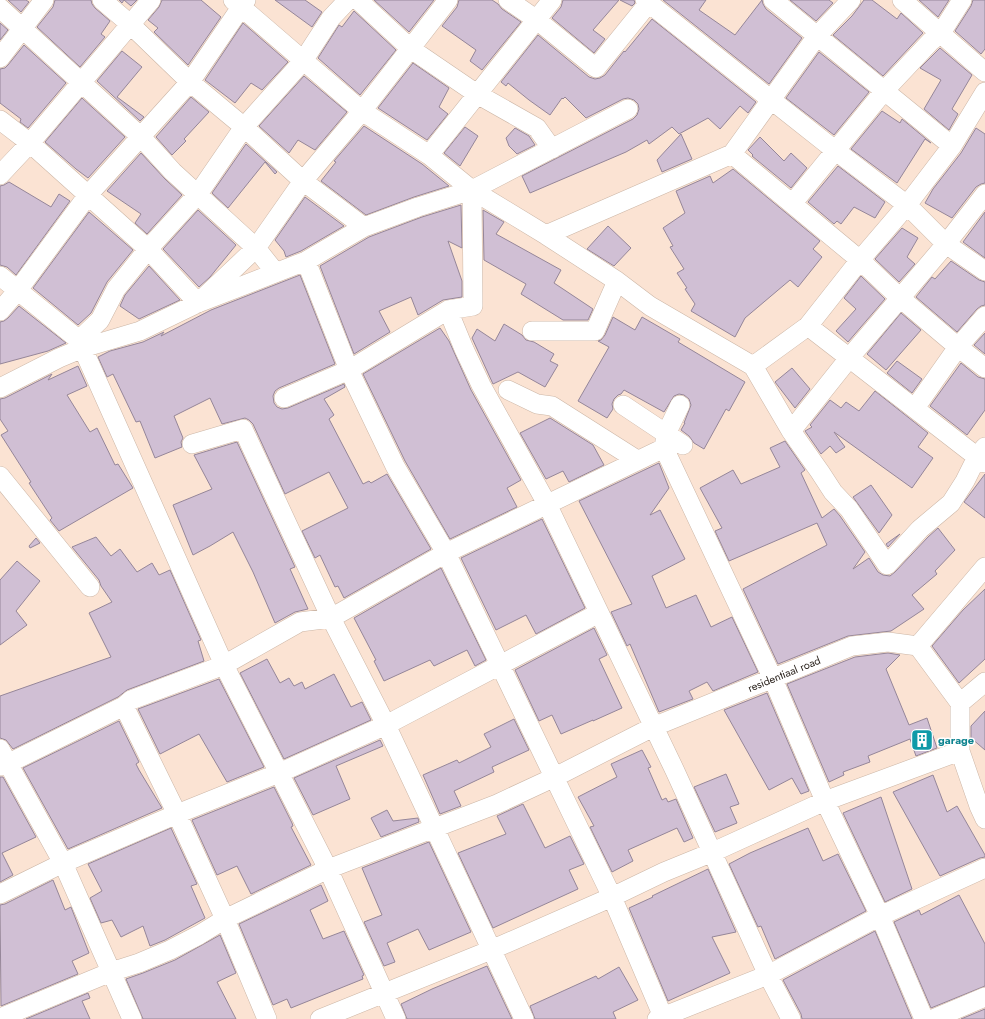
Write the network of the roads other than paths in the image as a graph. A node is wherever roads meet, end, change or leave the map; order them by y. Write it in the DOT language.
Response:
graph roads {
  1 [pos="44,0"];
  2 [pos="102,0"];
  3 [pos="150,0"];
  4 [pos="348,0"];
  5 [pos="358,0"];
  6 [pos="448,0"];
  7 [pos="508,0"];
  8 [pos="552,0"];
  9 [pos="773,0"];
  10 [pos="851,0"];
  11 [pos="902,0"];
  12 [pos="962,0"];
  13 [pos="648,1"];
  14 [pos="240,2"];
  15 [pos="0,8"];
  16 [pos="537,20"];
  17 [pos="130,24"];
  18 [pos="22,29"];
  19 [pos="941,33"];
  20 [pos="817,36"];
  21 [pos="411,49"];
  22 [pos="0,58"];
  23 [pos="303,61"];
  24 [pos="985,72"];
  25 [pos="81,82"];
  26 [pos="190,82"];
  27 [pos="884,91"];
  28 [pos="985,92"];
  29 [pos="477,94"];
  30 [pos="771,99"];
  31 [pos="628,109"];
  32 [pos="362,110"];
  33 [pos="0,120"];
  34 [pos="244,127"];
  35 [pos="141,137"];
  36 [pos="30,143"];
  37 [pos="952,146"];
  38 [pos="552,149"];
  39 [pos="836,151"];
  40 [pos="732,154"];
  41 [pos="429,155"];
  42 [pos="0,175"];
  43 [pos="303,181"];
  44 [pos="472,190"];
  45 [pos="198,194"];
  46 [pos="985,194"];
  47 [pos="88,195"];
  48 [pos="792,204"];
  49 [pos="907,205"];
  50 [pos="364,227"];
  51 [pos="546,235"];
  52 [pos="946,244"];
  53 [pos="256,248"];
  54 [pos="148,249"];
  55 [pos="860,260"];
  56 [pos="306,261"];
  57 [pos="985,270"];
  58 [pos="275,272"];
  59 [pos="0,276"];
  60 [pos="617,281"];
  61 [pos="18,290"];
  62 [pos="899,297"];
  63 [pos="198,303"];
  64 [pos="448,310"];
  65 [pos="0,311"];
  66 [pos="985,316"];
  67 [pos="808,326"];
  68 [pos="532,331"];
  69 [pos="81,344"];
  70 [pos="958,347"];
  71 [pos="850,357"];
  72 [pos="753,366"];
  73 [pos="985,368"];
  74 [pos="349,370"];
  75 [pos="0,388"];
  76 [pos="508,390"];
  77 [pos="284,398"];
  78 [pos="623,405"];
  79 [pos="680,405"];
  80 [pos="915,408"];
  81 [pos="791,431"];
  82 [pos="665,441"];
  83 [pos="192,444"];
  84 [pos="683,445"];
  85 [pos="982,456"];
  86 [pos="637,460"];
  87 [pos="0,476"];
  88 [pos="547,504"];
  89 [pos="446,552"];
  90 [pos="985,568"];
  91 [pos="90,587"];
  92 [pos="599,613"];
  93 [pos="331,618"];
  94 [pos="918,646"];
  95 [pos="224,665"];
  96 [pos="501,665"];
  97 [pos="773,679"];
  98 [pos="985,682"];
  99 [pos="960,703"];
  100 [pos="124,706"];
  101 [pos="386,725"];
  102 [pos="653,727"];
  103 [pos="960,751"];
  104 [pos="2,760"];
  105 [pos="279,773"];
  106 [pos="555,777"];
  107 [pos="825,801"];
  108 [pos="983,808"];
  109 [pos="177,814"];
  110 [pos="434,829"];
  111 [pos="713,852"];
  112 [pos="63,863"];
  113 [pos="985,868"];
  114 [pos="328,869"];
  115 [pos="0,894"];
  116 [pos="612,897"];
  117 [pos="880,916"];
  118 [pos="225,918"];
  119 [pos="491,950"];
  120 [pos="111,972"];
  121 [pos="768,975"];
  122 [pos="384,993"];
  123 [pos="985,997"];
  124 [pos="0,1018"];
  125 [pos="661,1018"];
  126 [pos="132,1019"];
  127 [pos="268,1019"];
  128 [pos="320,1019"];
  129 [pos="396,1019"];
  130 [pos="524,1019"];
  131 [pos="790,1019"];
  132 [pos="924,1019"];
  133 [pos="933,1019"];
  1 -- 18 [label="street"];
  2 -- 17 [label="street"];
  3 -- 17 [label="street"];
  4 -- 23 [label="street"];
  5 -- 21 [label="street"];
  6 -- 21 [label="street"];
  7 -- 16 [label="street"];
  8 -- 16 [label="street"];
  9 -- 20 [label="street"];
  10 -- 20 [label="street"];
  11 -- 19 [label="street"];
  12 -- 19 [label="street"];
  13 -- 16 [label="street"];
  13 -- 30 [label="street"];
  14 -- 23 [label="street"];
  14 -- 26 [label="street"];
  15 -- 18 [label="street"];
  16 -- 29 [label="street"];
  17 -- 25 [label="street"];
  17 -- 26 [label="street"];
  18 -- 22 [label="street"];
  18 -- 25 [label="street"];
  19 -- 24 [label="street"];
  19 -- 27 [label="street"];
  20 -- 27 [label="street"];
  20 -- 30 [label="street"];
  21 -- 29 [label="street"];
  21 -- 32 [label="street"];
  23 -- 32 [label="street"];
  23 -- 34 [label="street"];
  25 -- 35 [label="street"];
  25 -- 36 [label="street"];
  26 -- 34 [label="street"];
  26 -- 35 [label="street"];
  27 -- 37 [label="street"];
  27 -- 39 [label="street"];
  28 -- 37 [label="street"];
  29 -- 38 [label="street"];
  29 -- 41 [label="street"];
  30 -- 39 [label="street"];
  30 -- 40 [label="street"];
  31 -- 38 [label="street"];
  32 -- 41 [label="street"];
  32 -- 43 [label="street"];
  33 -- 36 [label="street"];
  34 -- 43 [label="street"];
  34 -- 45 [label="street"];
  35 -- 45 [label="street"];
  35 -- 47 [label="street"];
  36 -- 42 [label="street"];
  36 -- 47 [label="street"];
  37 -- 49 [label="street"];
  38 -- 44 [label="street"];
  39 -- 48 [label="street"];
  39 -- 49 [label="street"];
  40 -- 48 [label="street"];
  40 -- 51 [label="street"];
  41 -- 44 [label="street"];
  43 -- 50 [label="street"];
  43 -- 53 [label="street"];
  44 -- 50 [label="street"];
  44 -- 51 [label="street"];
  44 -- 64 [label="street"];
  45 -- 53 [label="street"];
  45 -- 54 [label="street"];
  46 -- 52 [label="street"];
  47 -- 54 [label="street"];
  47 -- 61 [label="street"];
  48 -- 55 [label="street"];
  49 -- 52 [label="street"];
  49 -- 55 [label="street"];
  50 -- 56 [label="street"];
  51 -- 60 [label="street"];
  52 -- 57 [label="street"];
  52 -- 62 [label="street"];
  53 -- 58 [label="street"];
  53 -- 63 [label="street"];
  54 -- 63 [label="street"];
  54 -- 69 [label="street"];
  55 -- 62 [label="street"];
  55 -- 67 [label="street"];
  56 -- 58 [label="street"];
  56 -- 74 [label="street"];
  58 -- 63 [label="street"];
  59 -- 61 [label="street"];
  60 -- 68 [label="street"];
  60 -- 72 [label="street"];
  61 -- 65 [label="street"];
  61 -- 69 [label="street"];
  62 -- 70 [label="street"];
  62 -- 71 [label="street"];
  63 -- 69 [label="street"];
  64 -- 74 [label="street"];
  64 -- 88 [label="street"];
  66 -- 70 [label="street"];
  67 -- 71 [label="street"];
  67 -- 72 [label="street"];
  69 -- 75 [label="street"];
  69 -- 95 [label="street"];
  70 -- 73 [label="street"];
  70 -- 80 [label="street"];
  71 -- 80 [label="street"];
  71 -- 81 [label="street"];
  72 -- 81 [label="street"];
  74 -- 77 [label="street"];
  74 -- 89 [label="street"];
  76 -- 86 [label="street"];
  78 -- 82 [label="street"];
  79 -- 82 [label="street"];
  80 -- 85 [label="street"];
  81 -- 85 [label="street"];
  82 -- 84 [label="street"];
  82 -- 86 [label="street"];
  82 -- 97 [label="street"];
  83 -- 93 [label="street"];
  86 -- 88 [label="street"];
  87 -- 91 [label="street"];
  88 -- 89 [label="street"];
  88 -- 92 [label="street"];
  89 -- 93 [label="street"];
  89 -- 96 [label="street"];
  90 -- 94 [label="street"];
  92 -- 96 [label="street"];
  92 -- 102 [label="street"];
  93 -- 95 [label="street"];
  93 -- 101 [label="street"];
  94 -- 97 [label="street, residentiaal road"];
  94 -- 99 [label="street"];
  95 -- 100 [label="street"];
  95 -- 105 [label="street"];
  96 -- 101 [label="street"];
  96 -- 106 [label="street"];
  97 -- 102 [label="street, residentiaal road"];
  97 -- 107 [label="street"];
  98 -- 99 [label="street"];
  99 -- 103 [label="street"];
  100 -- 104 [label="street"];
  100 -- 109 [label="street"];
  101 -- 105 [label="street"];
  101 -- 110 [label="street"];
  102 -- 106 [label="street, residentiaal road"];
  102 -- 111 [label="street"];
  103 -- 107 [label="street"];
  103 -- 108 [label="street"];
  104 -- 112 [label="street"];
  105 -- 109 [label="street"];
  105 -- 114 [label="street"];
  106 -- 110 [label="street, residentiaal road"];
  106 -- 116 [label="street"];
  107 -- 111 [label="street"];
  107 -- 117 [label="street"];
  109 -- 112 [label="street"];
  109 -- 118 [label="street"];
  110 -- 114 [label="street, residentiaal road"];
  110 -- 119 [label="street"];
  111 -- 116 [label="street"];
  111 -- 121 [label="street"];
  112 -- 115 [label="street"];
  112 -- 120 [label="street"];
  113 -- 117 [label="street"];
  114 -- 118 [label="street, residentiaal road"];
  114 -- 122 [label="street"];
  116 -- 119 [label="street"];
  116 -- 125 [label="street"];
  117 -- 121 [label="street"];
  117 -- 132 [label="street"];
  118 -- 120 [label="street, residentiaal road"];
  118 -- 127 [label="street"];
  119 -- 122 [label="street"];
  119 -- 130 [label="street"];
  120 -- 124 [label="street, residentiaal road"];
  120 -- 126 [label="street"];
  121 -- 125 [label="street"];
  121 -- 131 [label="street"];
  122 -- 128 [label="street"];
  122 -- 129 [label="street"];
  123 -- 133 [label="street"];
}
